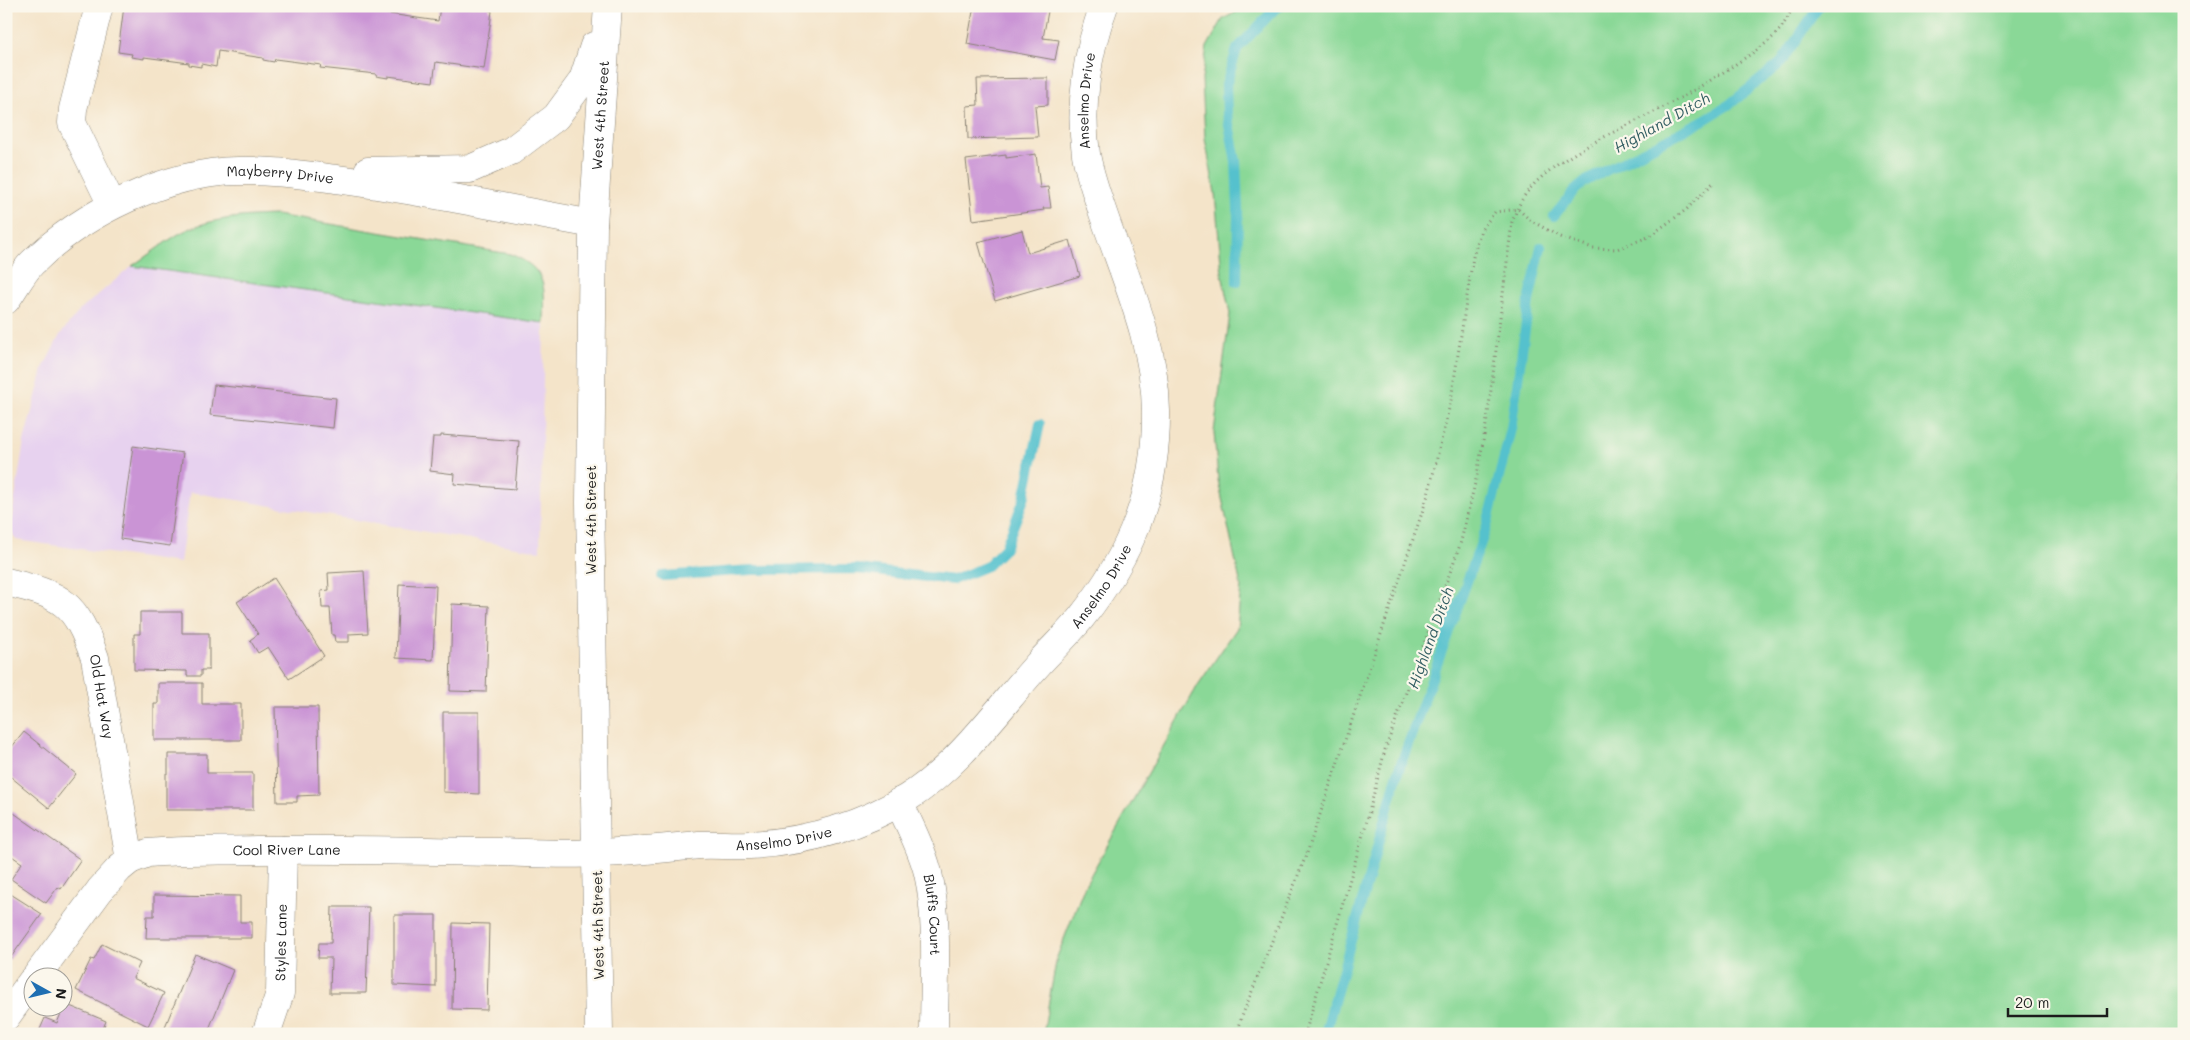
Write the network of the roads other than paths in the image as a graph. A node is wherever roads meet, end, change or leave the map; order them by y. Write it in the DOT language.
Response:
graph roads {
  1 [pos="99,6"];
  2 [pos="607,6"];
  3 [pos="1104,6"];
  4 [pos="286,173"];
  5 [pos="112,205"];
  6 [pos="593,224"];
  7 [pos="6,300"];
  8 [pos="6,582"];
  9 [pos="899,802"];
  10 [pos="283,850"];
  11 [pos="597,854"];
  12 [pos="130,860"];
  13 [pos="42,968"];
  14 [pos="22,995"];
  15 [pos="6,1017"];
  16 [pos="266,1034"];
  17 [pos="599,1034"];
  18 [pos="934,1034"];
  1 -- 5 [label="street"];
  2 -- 4 [label="street"];
  2 -- 6 [label="street, West 4th Street"];
  3 -- 9 [label="street, Anselmo Drive"];
  4 -- 5 [label="street, Mayberry Drive"];
  4 -- 6 [label="street, Mayberry Drive"];
  5 -- 7 [label="street, Mayberry Drive"];
  6 -- 11 [label="street, West 4th Street"];
  8 -- 12 [label="street, Old Hat Way"];
  9 -- 11 [label="street, Anselmo Drive"];
  9 -- 18 [label="street, Bluffs Court"];
  10 -- 11 [label="street, Cool River Lane"];
  10 -- 12 [label="street, Cool River Lane"];
  10 -- 16 [label="street, Styles Lane"];
  11 -- 17 [label="street, West 4th Street"];
  12 -- 13 [label="street, Cool River Lane"];
  14 -- 15 [label="street"];
}
